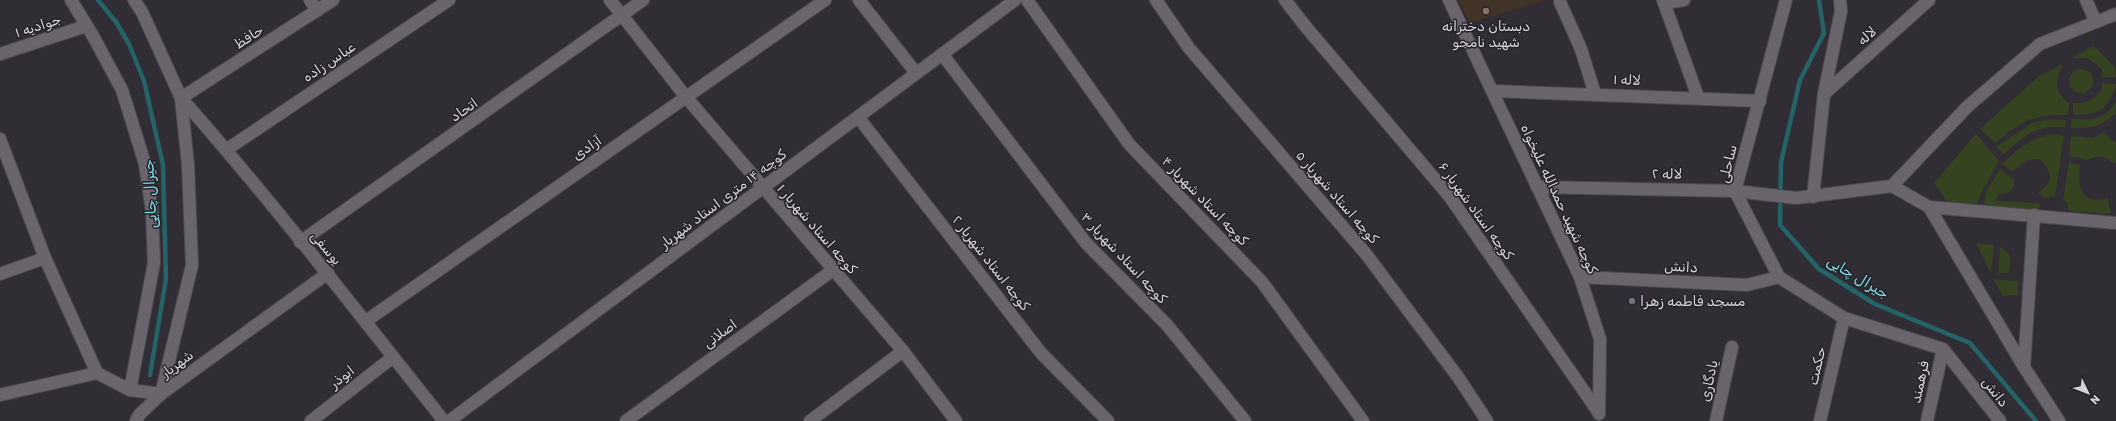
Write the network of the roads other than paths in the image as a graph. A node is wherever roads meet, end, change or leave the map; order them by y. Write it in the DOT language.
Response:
graph roads {
  1 [pos="71,0"];
  2 [pos="134,0"];
  3 [pos="310,0"];
  4 [pos="333,0"];
  5 [pos="449,0"];
  6 [pos="610,0"];
  7 [pos="643,0"];
  8 [pos="825,0"];
  9 [pos="859,0"];
  10 [pos="1015,0"];
  11 [pos="1027,0"];
  12 [pos="1156,0"];
  13 [pos="1285,0"];
  14 [pos="1449,0"];
  15 [pos="1684,0"];
  16 [pos="1786,0"];
  17 [pos="1840,0"];
  18 [pos="1929,0"];
  19 [pos="2086,0"];
  20 [pos="1663,1"];
  21 [pos="1560,2"];
  22 [pos="317,11"];
  23 [pos="2116,14"];
  24 [pos="622,16"];
  25 [pos="2096,22"];
  26 [pos="86,26"];
  27 [pos="0,54"];
  28 [pos="942,54"];
  29 [pos="916,73"];
  30 [pos="1493,91"];
  31 [pos="1595,94"];
  32 [pos="1824,94"];
  33 [pos="686,97"];
  34 [pos="1698,97"];
  35 [pos="181,98"];
  36 [pos="1760,101"];
  37 [pos="858,117"];
  38 [pos="0,139"];
  39 [pos="226,150"];
  40 [pos="1892,186"];
  41 [pos="1537,187"];
  42 [pos="763,189"];
  43 [pos="1735,191"];
  44 [pos="1813,197"];
  45 [pos="1929,208"];
  46 [pos="2034,215"];
  47 [pos="2116,222"];
  48 [pos="300,242"];
  49 [pos="44,258"];
  50 [pos="833,270"];
  51 [pos="0,274"];
  52 [pos="328,274"];
  53 [pos="1580,277"];
  54 [pos="1778,278"];
  55 [pos="1844,318"];
  56 [pos="366,321"];
  57 [pos="1732,347"];
  58 [pos="1943,349"];
  59 [pos="903,351"];
  60 [pos="393,357"];
  61 [pos="2024,367"];
  62 [pos="97,373"];
  63 [pos="130,390"];
  64 [pos="161,394"];
  65 [pos="0,395"];
  66 [pos="1600,417"];
  67 [pos="136,421"];
  68 [pos="311,421"];
  69 [pos="444,421"];
  70 [pos="449,421"];
  71 [pos="626,421"];
  72 [pos="810,421"];
  73 [pos="956,421"];
  74 [pos="1108,421"];
  75 [pos="1245,421"];
  76 [pos="1363,421"];
  77 [pos="1487,421"];
  78 [pos="1716,421"];
  79 [pos="1820,421"];
  80 [pos="1927,421"];
  81 [pos="2000,421"];
  82 [pos="2059,421"];
  1 -- 26 [label="street"];
  2 -- 35 [label="street"];
  3 -- 22 [label="street"];
  4 -- 22 [label="street, حافظ"];
  5 -- 39 [label="street, عباس زاده"];
  6 -- 24 [label="street, کوچه استاد شهریار ۱"];
  7 -- 24 [label="street, اتحاد"];
  8 -- 33 [label="street, آزادی"];
  9 -- 29 [label="street"];
  10 -- 28 [label="street, کوچه ۱۴ متری استاد شهریار"];
  11 -- 76 [label="street, کوچه استاد شهریار ۴"];
  12 -- 77 [label="street, کوچه استاد شهریار ۵"];
  13 -- 66 [label="street, کوچه استاد شهریار ۶"];
  14 -- 30 [label="street, کوچه شهید حمدالله علیخواه"];
  15 -- 20 [label="street"];
  16 -- 36 [label="street, ساحلی"];
  17 -- 32 [label="street"];
  18 -- 32 [label="street, لاله"];
  19 -- 25 [label="street"];
  20 -- 34 [label="street"];
  21 -- 31 [label="street"];
  22 -- 35 [label="street, حافظ"];
  23 -- 25 [label="street"];
  24 -- 33 [label="street, کوچه استاد شهریار ۱"];
  24 -- 48 [label="street, اتحاد"];
  25 -- 40 [label="street"];
  26 -- 27 [label="street, جوادیه ۱"];
  26 -- 63 [label="street"];
  28 -- 29 [label="street, کوچه ۱۴ متری استاد شهریار"];
  28 -- 75 [label="street, کوچه استاد شهریار ۳"];
  29 -- 37 [label="street, کوچه ۱۴ متری استاد شهریار"];
  30 -- 31 [label="street, لاله ۱"];
  30 -- 41 [label="street, کوچه شهید حمدالله علیخواه"];
  31 -- 34 [label="street, لاله ۱"];
  32 -- 44 [label="street"];
  33 -- 42 [label="street, کوچه استاد شهریار ۱"];
  33 -- 56 [label="street, آزادی"];
  34 -- 36 [label="street, لاله ۱"];
  35 -- 39 [label="street, یوسفی"];
  35 -- 64 [label="street"];
  36 -- 43 [label="street, ساحلی"];
  37 -- 42 [label="street, کوچه ۱۴ متری استاد شهریار"];
  37 -- 74 [label="street, کوچه استاد شهریار ۲"];
  38 -- 49 [label="street"];
  39 -- 48 [label="street, یوسفی"];
  40 -- 44 [label="street, لاله ۲"];
  40 -- 45 [label="street"];
  41 -- 43 [label="street, لاله ۲"];
  41 -- 53 [label="street, کوچه شهید حمدالله علیخواه"];
  42 -- 50 [label="street, کوچه استاد شهریار ۱"];
  42 -- 70 [label="street, کوچه ۱۴ متری استاد شهریار"];
  43 -- 44 [label="street, لاله ۲"];
  43 -- 54 [label="street, ساحلی"];
  45 -- 46 [label="street"];
  45 -- 61 [label="street"];
  46 -- 47 [label="street"];
  46 -- 61 [label="street"];
  48 -- 52 [label="street, یوسفی"];
  49 -- 51 [label="street"];
  49 -- 62 [label="street"];
  50 -- 59 [label="street, کوچه استاد شهریار ۱"];
  50 -- 71 [label="street, اصلانی"];
  52 -- 56 [label="street, یوسفی"];
  52 -- 64 [label="street, شهریار"];
  53 -- 54 [label="street, دانش"];
  53 -- 66 [label="street, کوچه شهید حمدالله علیخواه"];
  54 -- 55 [label="street"];
  55 -- 58 [label="street"];
  55 -- 79 [label="street, حکمت"];
  56 -- 60 [label="street, یوسفی"];
  57 -- 78 [label="street, یادگاری"];
  58 -- 80 [label="street, فرهمند"];
  58 -- 81 [label="street, دانش"];
  59 -- 72 [label="street"];
  59 -- 73 [label="street, کوچه استاد شهریار ۱"];
  60 -- 68 [label="street, ابوذر"];
  60 -- 69 [label="street, یوسفی"];
  61 -- 82 [label="street"];
  62 -- 63 [label="street, شهریار"];
  62 -- 65 [label="street"];
  63 -- 64 [label="street, شهریار"];
  64 -- 67 [label="street"];
}
